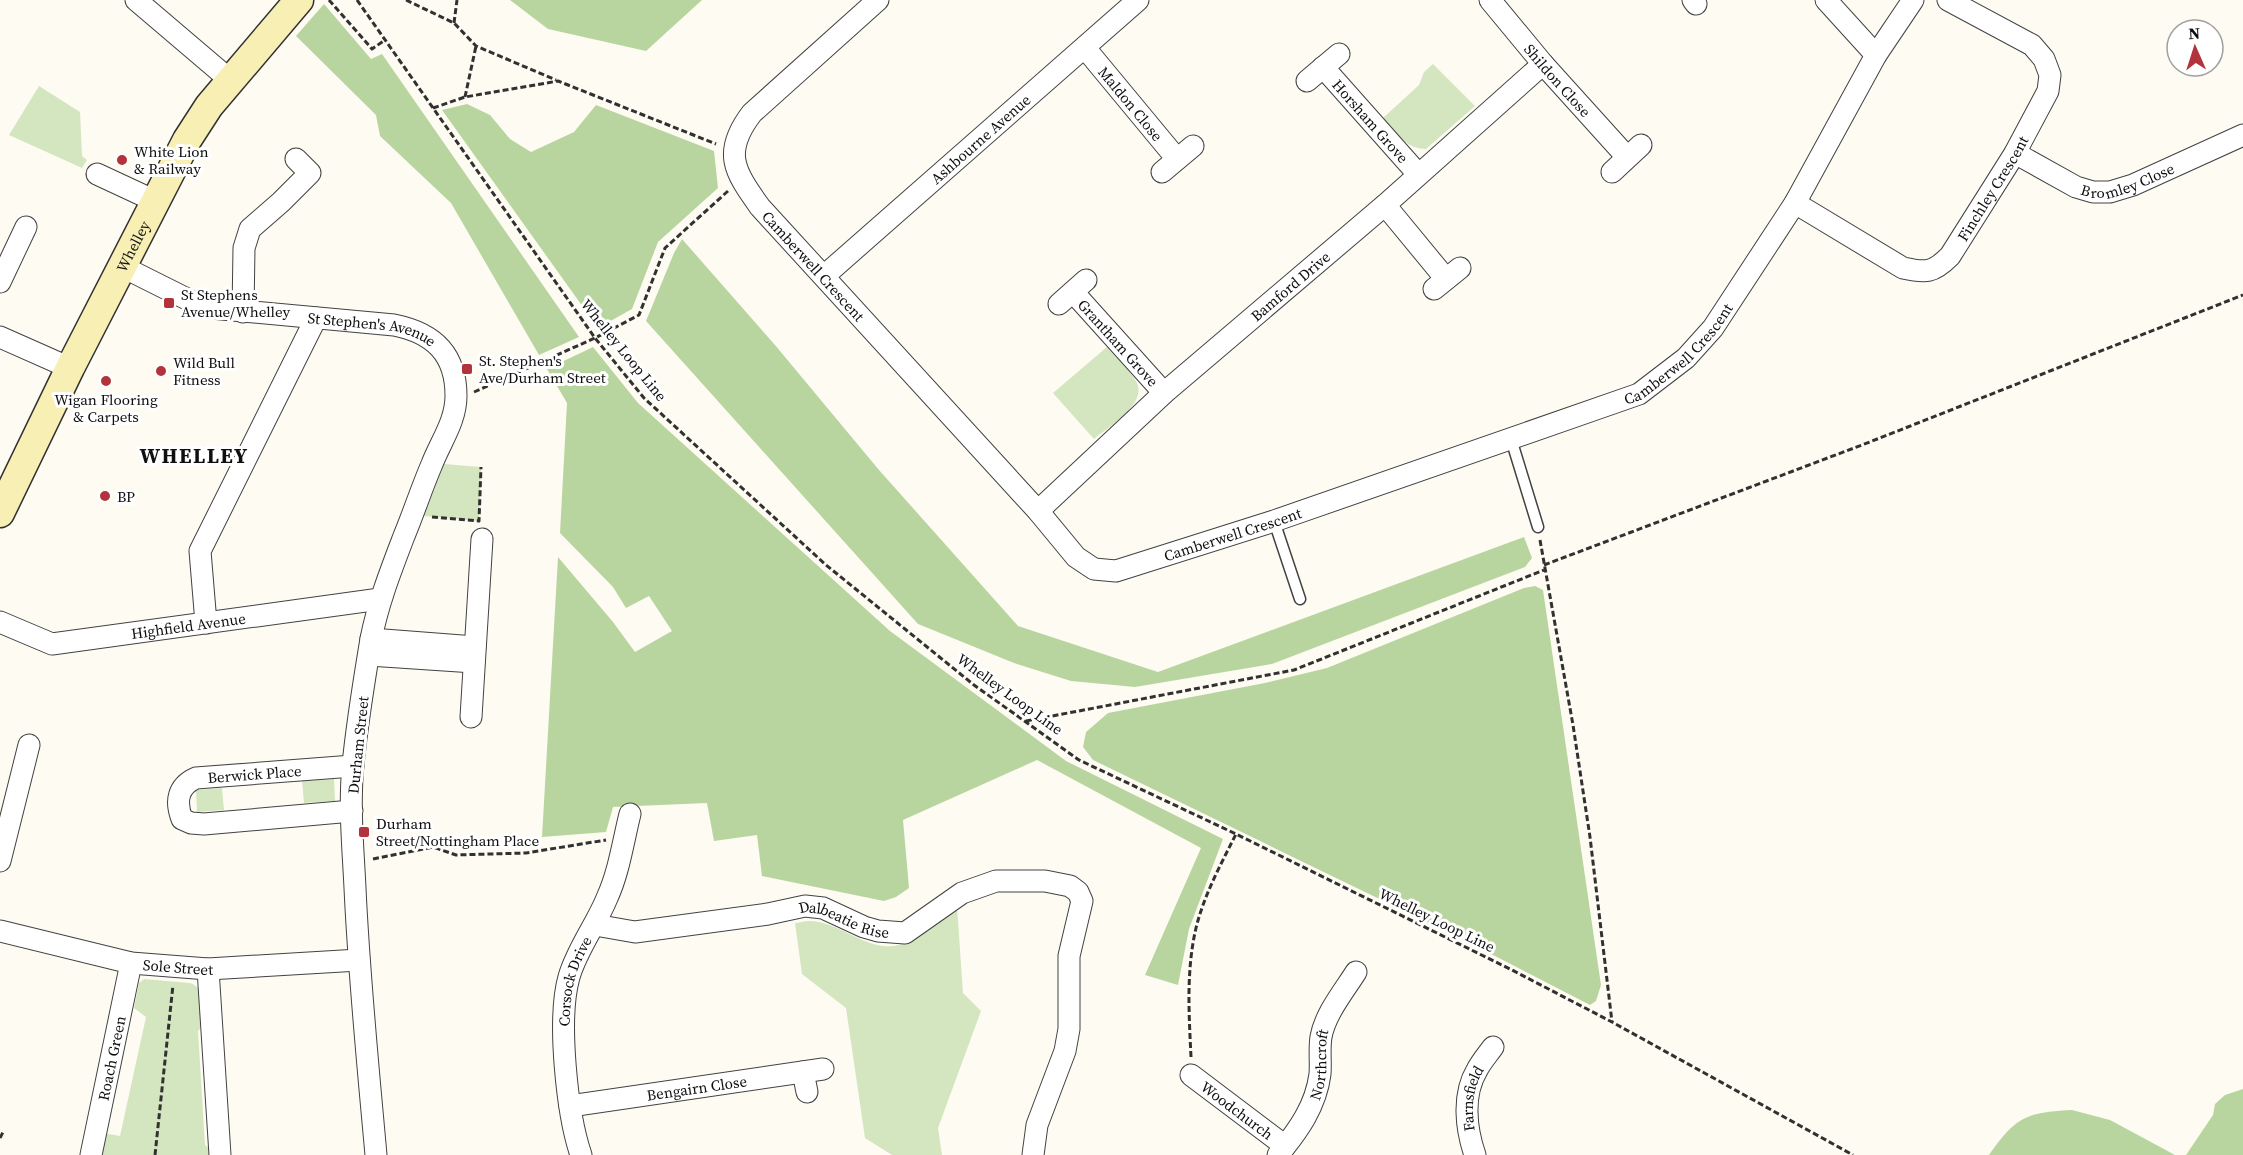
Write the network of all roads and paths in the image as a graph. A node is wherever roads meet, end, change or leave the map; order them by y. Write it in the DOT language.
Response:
graph roads {
  1 [pos="136,0"];
  2 [pos="299,0"];
  3 [pos="329,0"];
  4 [pos="357,0"];
  5 [pos="406,0"];
  6 [pos="457,0"];
  7 [pos="878,0"];
  8 [pos="1138,0"];
  9 [pos="1490,0"];
  10 [pos="1826,0"];
  11 [pos="1913,0"];
  12 [pos="1948,0"];
  13 [pos="454,23"];
  14 [pos="385,40"];
  15 [pos="476,46"];
  16 [pos="1084,48"];
  17 [pos="1876,55"];
  18 [pos="1544,64"];
  19 [pos="230,80"];
  20 [pos="558,81"];
  21 [pos="1307,81"];
  22 [pos="465,97"];
  23 [pos="433,108"];
  24 [pos="2243,135"];
  25 [pos="734,151"];
  26 [pos="2015,153"];
  27 [pos="1627,158"];
  28 [pos="1177,159"];
  29 [pos="309,171"];
  30 [pos="97,174"];
  31 [pos="1418,174"];
  32 [pos="740,179"];
  33 [pos="155,201"];
  34 [pos="1795,203"];
  35 [pos="1384,205"];
  36 [pos="18,229"];
  37 [pos="123,267"];
  38 [pos="824,276"];
  39 [pos="1446,279"];
  40 [pos="0,282"];
  41 [pos="1072,292"];
  42 [pos="2243,295"];
  43 [pos="243,312"];
  44 [pos="316,318"];
  45 [pos="0,337"];
  46 [pos="596,338"];
  47 [pos="70,368"];
  48 [pos="456,393"];
  49 [pos="1164,393"];
  50 [pos="1511,439"];
  51 [pos="481,467"];
  52 [pos="1038,512"];
  53 [pos="0,513"];
  54 [pos="412,515"];
  55 [pos="1274,521"];
  56 [pos="1538,527"];
  57 [pos="482,539"];
  58 [pos="1544,567"];
  59 [pos="380,599"];
  60 [pos="1300,599"];
  61 [pos="0,622"];
  62 [pos="206,622"];
  63 [pos="370,647"];
  64 [pos="474,654"];
  65 [pos="471,717"];
  66 [pos="1026,721"];
  67 [pos="29,745"];
  68 [pos="353,766"];
  69 [pos="352,811"];
  70 [pos="630,814"];
  71 [pos="1236,834"];
  72 [pos="624,840"];
  73 [pos="0,861"];
  74 [pos="354,863"];
  75 [pos="595,924"];
  76 [pos="0,931"];
  77 [pos="359,960"];
  78 [pos="131,963"];
  79 [pos="175,965"];
  80 [pos="208,969"];
  81 [pos="1356,972"];
  82 [pos="1612,1022"];
  83 [pos="1493,1047"];
  84 [pos="811,1078"];
  85 [pos="1204,1080"];
  86 [pos="570,1106"];
  87 [pos="3,1132"];
  88 [pos="0,1138"];
  89 [pos="1282,1151"];
  90 [pos="91,1155"];
  91 [pos="155,1155"];
  92 [pos="220,1155"];
  93 [pos="376,1155"];
  94 [pos="581,1155"];
  95 [pos="1033,1155"];
  96 [pos="1475,1155"];
  97 [pos="1853,1155"];
  1 -- 19 [label="street"];
  2 -- 19 [label="main road, Whelley"];
  3 -- 14 [label="path"];
  4 -- 14 [label="path, Whelley Loop Line"];
  5 -- 13 [label="path"];
  6 -- 13 [label="path"];
  7 -- 25 [label="street"];
  8 -- 16 [label="street, Ashbourne Avenue"];
  9 -- 18 [label="street, Shildon Close"];
  10 -- 17 [label="street"];
  11 -- 17 [label="street, Camberwell Crescent"];
  12 -- 26 [label="street, Finchley Crescent"];
  13 -- 15 [label="path"];
  14 -- 23 [label="path, Whelley Loop Line"];
  15 -- 20 [label="path"];
  15 -- 22 [label="path"];
  16 -- 28 [label="street, Maldon Close"];
  16 -- 38 [label="street, Ashbourne Avenue"];
  17 -- 34 [label="street, Camberwell Crescent"];
  18 -- 27 [label="street, Shildon Close"];
  18 -- 31 [label="street, Bamford Drive"];
  19 -- 33 [label="main road, Whelley"];
  20 -- 22 [label="path"];
  20 -- 25 [label="path"];
  21 -- 31 [label="street, Horsham Grove"];
  22 -- 23 [label="path"];
  23 -- 46 [label="path, Whelley Loop Line"];
  24 -- 26 [label="street, Bromley Close"];
  25 -- 32 [label="street, Camberwell Crescent"];
  26 -- 34 [label="street, Finchley Crescent"];
  29 -- 43 [label="street"];
  30 -- 33 [label="street"];
  31 -- 35 [label="street, Bamford Drive"];
  32 -- 38 [label="street, Camberwell Crescent"];
  32 -- 46 [label="path"];
  33 -- 37 [label="main road, Whelley"];
  34 -- 50 [label="street, Camberwell Crescent"];
  35 -- 39 [label="street"];
  35 -- 49 [label="street, Bamford Drive"];
  36 -- 40 [label="street"];
  37 -- 43 [label="street, St Stephen's Avenue"];
  37 -- 47 [label="main road, Whelley"];
  38 -- 52 [label="street, Camberwell Crescent"];
  41 -- 49 [label="street, Grantham Grove"];
  42 -- 58 [label="path"];
  43 -- 44 [label="street, St Stephen's Avenue"];
  44 -- 48 [label="street, St Stephen's Avenue"];
  44 -- 62 [label="street"];
  45 -- 47 [label="street"];
  46 -- 48 [label="path"];
  46 -- 66 [label="path, Whelley Loop Line"];
  47 -- 53 [label="main road, Whelley"];
  48 -- 54 [label="street, Durham Street"];
  49 -- 52 [label="street, Bamford Drive"];
  50 -- 55 [label="street, Camberwell Crescent"];
  50 -- 56 [label="lane"];
  51 -- 54 [label="path"];
  52 -- 55 [label="street, Camberwell Crescent"];
  54 -- 59 [label="street, Durham Street"];
  55 -- 60 [label="lane"];
  56 -- 58 [label="path"];
  57 -- 64 [label="street"];
  58 -- 66 [label="path"];
  58 -- 82 [label="path"];
  59 -- 62 [label="street, Highfield Avenue"];
  59 -- 63 [label="street, Durham Street"];
  61 -- 62 [label="street, Highfield Avenue"];
  63 -- 64 [label="street"];
  63 -- 68 [label="street, Durham Street"];
  64 -- 65 [label="street"];
  66 -- 71 [label="path, Whelley Loop Line"];
  67 -- 73 [label="street"];
  68 -- 69 [label="street, Durham Street"];
  68 -- 69 [label="street, Berwick Place"];
  69 -- 74 [label="street, Durham Street"];
  70 -- 72 [label="street, Corsock Drive"];
  71 -- 82 [label="path, Whelley Loop Line"];
  71 -- 85 [label="path"];
  72 -- 74 [label="path"];
  72 -- 75 [label="street, Corsock Drive"];
  74 -- 77 [label="street, Durham Street"];
  75 -- 86 [label="street, Corsock Drive"];
  75 -- 95 [label="street, Dalbeatie Rise"];
  76 -- 78 [label="street, Sole Street"];
  77 -- 80 [label="street, Sole Street"];
  77 -- 93 [label="street, Durham Street"];
  78 -- 79 [label="street, Sole Street"];
  78 -- 90 [label="street, Roach Green"];
  79 -- 80 [label="street, Sole Street"];
  79 -- 91 [label="path"];
  80 -- 92 [label="street"];
  81 -- 89 [label="street, Northcroft"];
  82 -- 97 [label="path, Whelley Loop Line"];
  83 -- 96 [label="street, Farnsfield"];
  84 -- 86 [label="street, Bengairn Close"];
  85 -- 89 [label="street, Woodchurch"];
  86 -- 94 [label="street, Corsock Drive"];
  87 -- 88 [label="path"];
}
